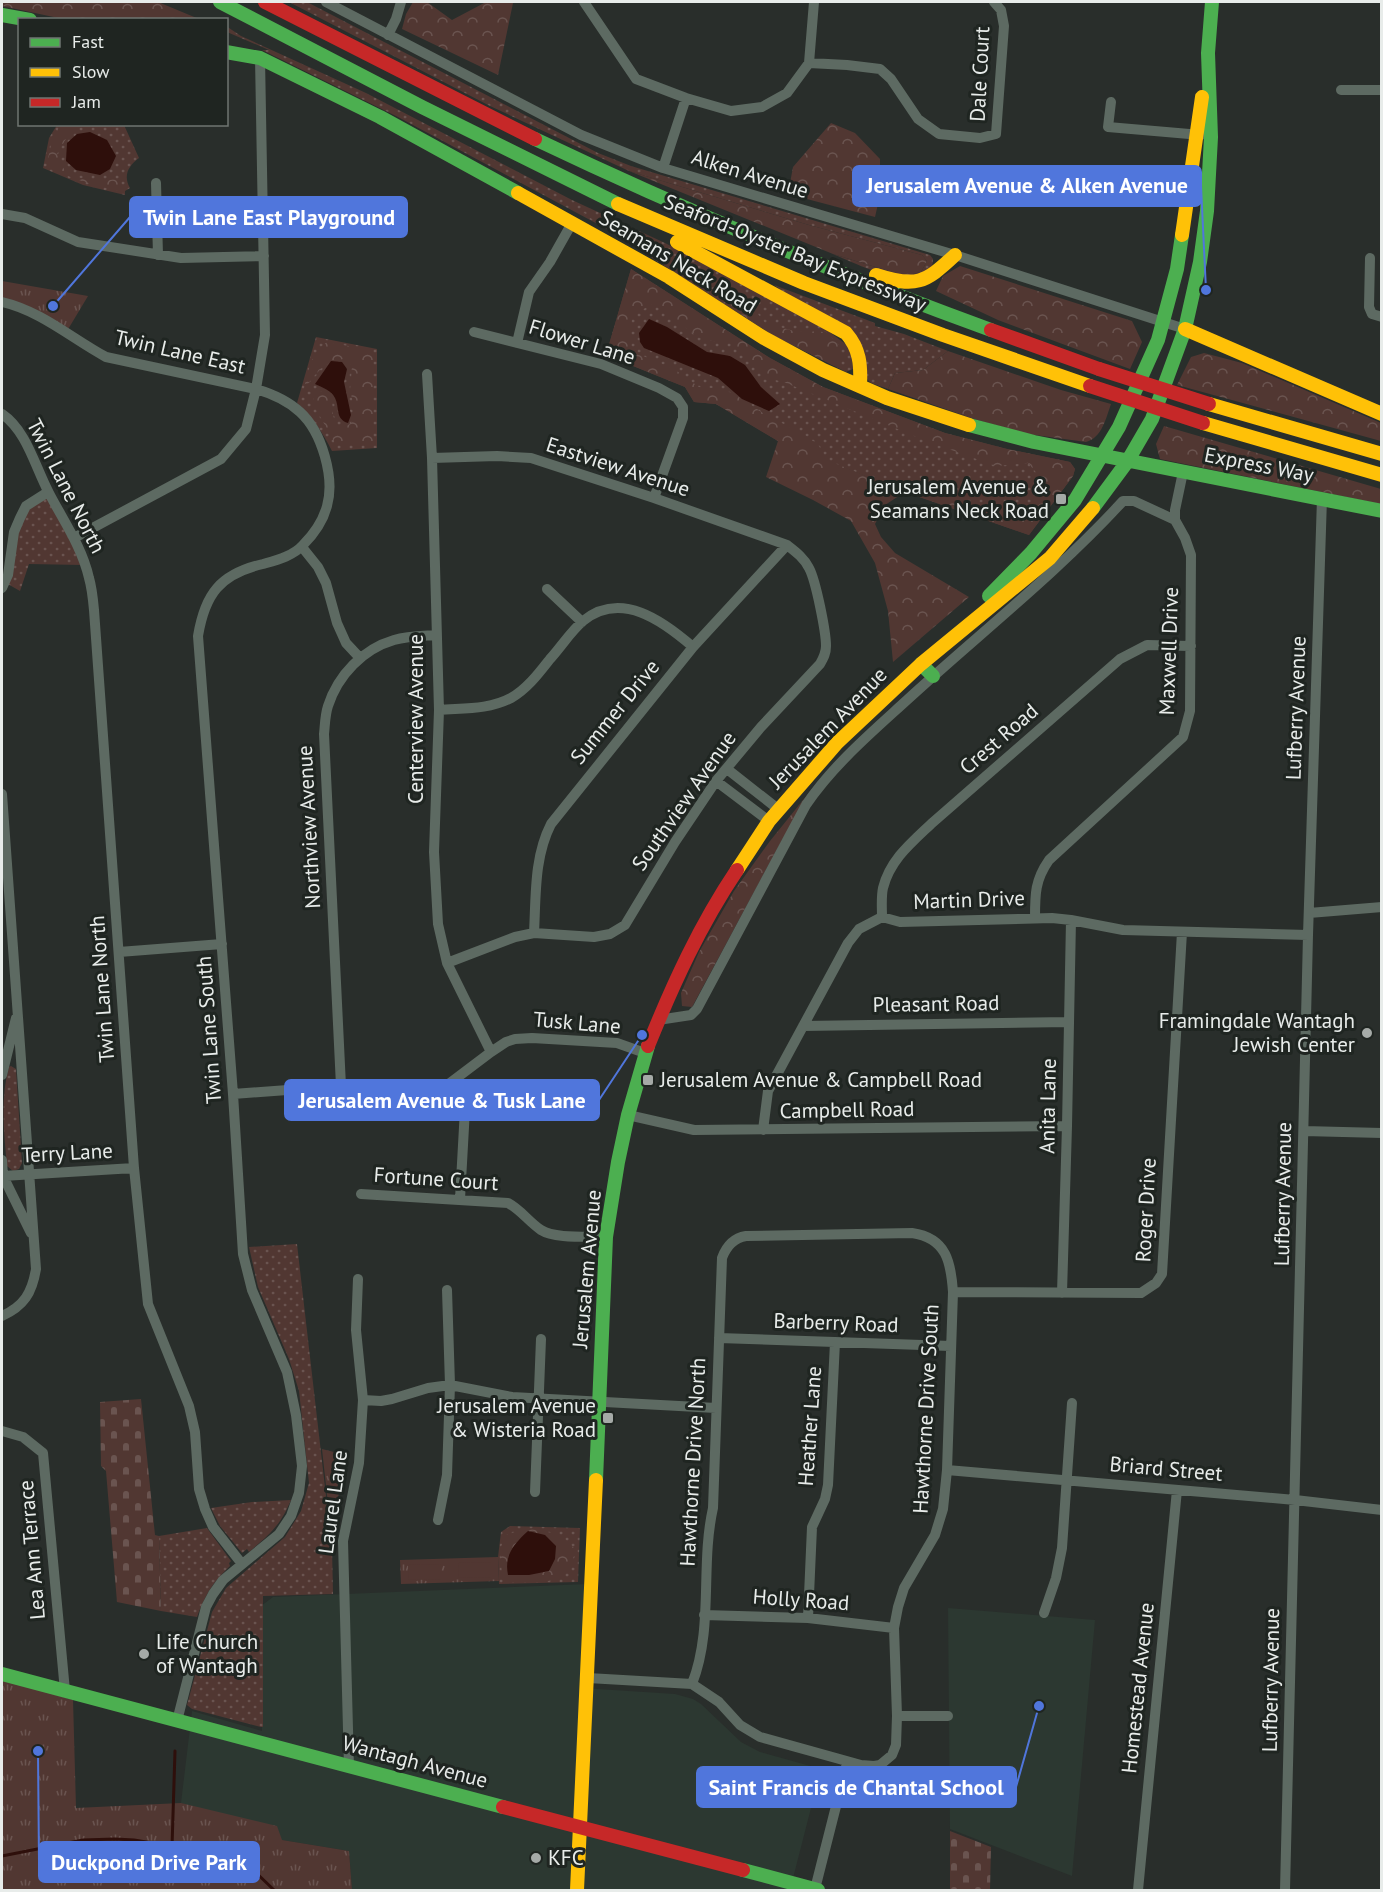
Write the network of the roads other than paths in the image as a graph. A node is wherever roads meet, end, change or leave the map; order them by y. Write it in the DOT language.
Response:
graph roads {
  1 [pos="220,2"];
  2 [pos="265,2"];
  3 [pos="326,2"];
  4 [pos="401,2"];
  5 [pos="584,2"];
  6 [pos="814,2"];
  7 [pos="994,2"];
  8 [pos="1212,2"];
  9 [pos="2,15"];
  10 [pos="19,18"];
  11 [pos="388,35"];
  12 [pos="228,52"];
  13 [pos="1208,53"];
  14 [pos="260,58"];
  15 [pos="809,63"];
  16 [pos="1341,90"];
  17 [pos="1382,90"];
  18 [pos="686,98"];
  19 [pos="1111,102"];
  20 [pos="1196,135"];
  21 [pos="1211,136"];
  22 [pos="663,168"];
  23 [pos="156,183"];
  24 [pos="631,210"];
  25 [pos="2,214"];
  26 [pos="572,223"];
  27 [pos="734,229"];
  28 [pos="158,255"];
  29 [pos="955,255"];
  30 [pos="264,256"];
  31 [pos="1370,258"];
  32 [pos="2,302"];
  33 [pos="1382,317"];
  34 [pos="1163,321"];
  35 [pos="1185,329"];
  36 [pos="474,332"];
  37 [pos="517,342"];
  38 [pos="427,374"];
  39 [pos="860,386"];
  40 [pos="256,389"];
  41 [pos="2,414"];
  42 [pos="1382,414"];
  43 [pos="1382,454"];
  44 [pos="1102,456"];
  45 [pos="432,458"];
  46 [pos="1127,462"];
  47 [pos="1183,472"];
  48 [pos="1382,475"];
  49 [pos="48,492"];
  50 [pos="654,498"];
  51 [pos="1322,498"];
  52 [pos="1382,511"];
  53 [pos="1175,520"];
  54 [pos="74,538"];
  55 [pos="787,545"];
  56 [pos="302,547"];
  57 [pos="1054,562"];
  58 [pos="2,588"];
  59 [pos="547,589"];
  60 [pos="582,622"];
  61 [pos="436,635"];
  62 [pos="1191,646"];
  63 [pos="693,647"];
  64 [pos="939,649"];
  65 [pos="360,658"];
  66 [pos="921,664"];
  67 [pos="933,676"];
  68 [pos="439,710"];
  69 [pos="727,769"];
  70 [pos="716,781"];
  71 [pos="2,794"];
  72 [pos="778,809"];
  73 [pos="769,821"];
  74 [pos="1382,907"];
  75 [pos="1309,913"];
  76 [pos="882,917"];
  77 [pos="1035,918"];
  78 [pos="1071,920"];
  79 [pos="1182,932"];
  80 [pos="534,933"];
  81 [pos="1308,934"];
  82 [pos="222,944"];
  83 [pos="118,952"];
  84 [pos="447,963"];
  85 [pos="18,1009"];
  86 [pos="658,1020"];
  87 [pos="1069,1022"];
  88 [pos="803,1026"];
  89 [pos="491,1052"];
  90 [pos="645,1053"];
  91 [pos="2,1075"];
  92 [pos="454,1081"];
  93 [pos="341,1086"];
  94 [pos="233,1094"];
  95 [pos="628,1115"];
  96 [pos="1067,1126"];
  97 [pos="763,1130"];
  98 [pos="1304,1131"];
  99 [pos="1382,1133"];
  100 [pos="2,1160"];
  101 [pos="135,1168"];
  102 [pos="30,1174"];
  103 [pos="3,1176"];
  104 [pos="361,1194"];
  105 [pos="460,1199"];
  106 [pos="606,1237"];
  107 [pos="34,1238"];
  108 [pos="731,1244"];
  109 [pos="358,1279"];
  110 [pos="447,1290"];
  111 [pos="953,1292"];
  112 [pos="1062,1293"];
  113 [pos="2,1316"];
  114 [pos="719,1338"];
  115 [pos="541,1339"];
  116 [pos="835,1342"];
  117 [pos="951,1346"];
  118 [pos="450,1385"];
  119 [pos="539,1399"];
  120 [pos="363,1400"];
  121 [pos="599,1403"];
  122 [pos="1072,1403"];
  123 [pos="716,1408"];
  124 [pos="2,1431"];
  125 [pos="947,1470"];
  126 [pos="1068,1480"];
  127 [pos="1177,1490"];
  128 [pos="535,1492"];
  129 [pos="1296,1500"];
  130 [pos="1382,1510"];
  131 [pos="438,1520"];
  132 [pos="242,1564"];
  133 [pos="1044,1613"];
  134 [pos="704,1615"];
  135 [pos="808,1618"];
  136 [pos="894,1628"];
  137 [pos="2,1674"];
  138 [pos="588,1678"];
  139 [pos="692,1684"];
  140 [pos="65,1691"];
  141 [pos="897,1716"];
  142 [pos="948,1716"];
  143 [pos="177,1721"];
  144 [pos="847,1762"];
  145 [pos="349,1767"];
  146 [pos="580,1828"];
  147 [pos="577,1890"];
  148 [pos="816,1890"];
  149 [pos="1138,1890"];
  150 [pos="1285,1890"];
  1 -- 24 [label="main road, Seaford-Oyster Bay Expressway"];
  2 -- 27 [label="main road, Seaford-Oyster Bay Expressway"];
  3 -- 11 [label="street, Alken Avenue"];
  4 -- 11 [label="street"];
  5 -- 18 [label="street"];
  6 -- 15 [label="street"];
  7 -- 15 [label="street, Dale Court"];
  8 -- 13 [label="main road, Jerusalem Avenue"];
  9 -- 10 [label="main road"];
  11 -- 22 [label="street, Alken Avenue"];
  12 -- 14 [label="main road, Seamans Neck Road"];
  13 -- 20 [label="main road, Jerusalem Avenue"];
  13 -- 21 [label="main road, Jerusalem Avenue"];
  14 -- 26 [label="main road, Seamans Neck Road"];
  14 -- 30 [label="street"];
  15 -- 18 [label="street"];
  16 -- 17 [label="street"];
  18 -- 22 [label="street"];
  19 -- 20 [label="street"];
  20 -- 21 [label="street"];
  20 -- 34 [label="main road, Jerusalem Avenue"];
  21 -- 35 [label="main road, Jerusalem Avenue"];
  22 -- 29 [label="street, Alken Avenue"];
  23 -- 28 [label="street"];
  24 -- 39 [label="main road"];
  24 -- 48 [label="main road, Seaford-Oyster Bay Expressway, bridge"];
  25 -- 28 [label="street"];
  26 -- 37 [label="street"];
  26 -- 39 [label="main road, Seamans Neck Road"];
  27 -- 29 [label="main road"];
  27 -- 43 [label="main road, Seaford-Oyster Bay Expressway, bridge"];
  28 -- 30 [label="street"];
  29 -- 34 [label="street, Alken Avenue"];
  30 -- 40 [label="street"];
  31 -- 33 [label="street"];
  32 -- 40 [label="street, Twin Lane East"];
  34 -- 35 [label="street, Alken Avenue"];
  34 -- 44 [label="main road, Jerusalem Avenue"];
  35 -- 42 [label="main road"];
  35 -- 46 [label="main road, Jerusalem Avenue"];
  36 -- 37 [label="street, Flower Lane"];
  37 -- 50 [label="street, Flower Lane"];
  38 -- 45 [label="street, Centerview Avenue"];
  39 -- 44 [label="main road, Seamans Neck Road"];
  40 -- 54 [label="street"];
  40 -- 56 [label="street, Twin Lane South"];
  41 -- 49 [label="street, Twin Lane North"];
  44 -- 46 [label="main road, Seamans Neck Road"];
  44 -- 64 [label="main road, Jerusalem Avenue"];
  45 -- 50 [label="street, Eastview Avenue"];
  45 -- 61 [label="street, Centerview Avenue"];
  46 -- 47 [label="main road, Express Way"];
  46 -- 57 [label="main road, Jerusalem Avenue"];
  47 -- 51 [label="main road, Express Way"];
  47 -- 53 [label="street"];
  49 -- 54 [label="street, Twin Lane North"];
  49 -- 58 [label="street"];
  50 -- 55 [label="street, Eastview Avenue"];
  51 -- 52 [label="main road, Express Way"];
  51 -- 75 [label="street, Lufberry Avenue"];
  53 -- 57 [label="street"];
  53 -- 62 [label="street, Maxwell Drive"];
  54 -- 83 [label="street, Twin Lane North"];
  55 -- 63 [label="street, Summer Drive"];
  55 -- 69 [label="street, Southview Avenue"];
  56 -- 65 [label="street"];
  56 -- 82 [label="street, Twin Lane South"];
  57 -- 64 [label="main road, Jerusalem Avenue"];
  57 -- 67 [label="street"];
  59 -- 60 [label="street"];
  60 -- 63 [label="street"];
  60 -- 68 [label="street"];
  61 -- 65 [label="street, Northview Avenue"];
  61 -- 68 [label="street, Centerview Avenue"];
  62 -- 76 [label="street, Crest Road"];
  62 -- 77 [label="street, Maxwell Drive"];
  63 -- 80 [label="street, Summer Drive"];
  64 -- 66 [label="main road, Jerusalem Avenue"];
  65 -- 93 [label="street, Northview Avenue"];
  66 -- 67 [label="main road"];
  66 -- 72 [label="main road, Jerusalem Avenue"];
  67 -- 86 [label="street"];
  68 -- 84 [label="street, Centerview Avenue"];
  69 -- 70 [label="street, Southview Avenue"];
  69 -- 72 [label="street"];
  70 -- 73 [label="street"];
  70 -- 80 [label="street, Southview Avenue"];
  71 -- 85 [label="street"];
  72 -- 73 [label="main road, Jerusalem Avenue"];
  73 -- 86 [label="main road, Jerusalem Avenue"];
  74 -- 75 [label="street"];
  75 -- 81 [label="street, Lufberry Avenue"];
  76 -- 77 [label="street, Martin Drive"];
  76 -- 88 [label="street"];
  77 -- 78 [label="street, Martin Drive"];
  78 -- 79 [label="street, Martin Drive"];
  78 -- 87 [label="street, Anita Lane"];
  79 -- 81 [label="street, Martin Drive"];
  79 -- 112 [label="street, Roger Drive"];
  80 -- 84 [label="street, Southview Avenue"];
  81 -- 98 [label="street, Lufberry Avenue"];
  82 -- 83 [label="street"];
  82 -- 94 [label="street, Twin Lane South"];
  83 -- 101 [label="street, Twin Lane North"];
  84 -- 89 [label="street, Centerview Avenue"];
  85 -- 91 [label="street"];
  85 -- 102 [label="street"];
  86 -- 90 [label="main road, Jerusalem Avenue"];
  87 -- 88 [label="street, Pleasant Road"];
  87 -- 96 [label="street, Anita Lane"];
  88 -- 97 [label="street"];
  89 -- 90 [label="street, Tusk Lane"];
  89 -- 92 [label="street, Tusk Lane"];
  90 -- 95 [label="main road, Jerusalem Avenue"];
  92 -- 93 [label="street, Tusk Lane"];
  92 -- 105 [label="street"];
  93 -- 94 [label="street, Tusk Lane"];
  94 -- 132 [label="street, Twin Lane South"];
  95 -- 97 [label="street, Campbell Road"];
  95 -- 106 [label="main road, Jerusalem Avenue"];
  96 -- 97 [label="street, Campbell Road"];
  96 -- 112 [label="street, Anita Lane"];
  98 -- 99 [label="street"];
  98 -- 129 [label="street, Lufberry Avenue"];
  100 -- 103 [label="street"];
  101 -- 102 [label="street, Terry Lane"];
  101 -- 132 [label="street, Twin Lane North"];
  102 -- 103 [label="street, Terry Lane"];
  102 -- 107 [label="street"];
  103 -- 107 [label="street"];
  104 -- 105 [label="street, Fortune Court"];
  105 -- 106 [label="street, Fortune Court"];
  106 -- 121 [label="main road, Jerusalem Avenue"];
  107 -- 113 [label="street"];
  108 -- 111 [label="street, Hawthorne Drive South"];
  108 -- 114 [label="street, Hawthorne Drive North"];
  109 -- 120 [label="street, Laurel Lane"];
  110 -- 118 [label="street"];
  111 -- 112 [label="street, Roger Drive"];
  111 -- 117 [label="street, Hawthorne Drive South"];
  114 -- 116 [label="street, Barberry Road"];
  114 -- 123 [label="street, Hawthorne Drive North"];
  115 -- 119 [label="street"];
  116 -- 117 [label="street, Barberry Road"];
  116 -- 135 [label="street, Heather Lane"];
  117 -- 125 [label="street, Hawthorne Drive South"];
  118 -- 119 [label="street"];
  118 -- 120 [label="street"];
  118 -- 131 [label="street"];
  119 -- 121 [label="street"];
  119 -- 128 [label="street"];
  120 -- 145 [label="street, Laurel Lane"];
  121 -- 123 [label="street"];
  121 -- 138 [label="main road, Jerusalem Avenue"];
  122 -- 126 [label="street"];
  123 -- 134 [label="street, Hawthorne Drive North"];
  124 -- 140 [label="street, Lea Ann Terrace"];
  125 -- 126 [label="street, Briard Street"];
  125 -- 136 [label="street, Hawthorne Drive South"];
  126 -- 127 [label="street, Briard Street"];
  126 -- 133 [label="street"];
  127 -- 129 [label="street, Briard Street"];
  127 -- 149 [label="street, Homestead Avenue"];
  129 -- 130 [label="street, Briard Street"];
  129 -- 150 [label="street, Lufberry Avenue"];
  132 -- 143 [label="street, Twin Lane South"];
  134 -- 135 [label="street, Holly Road"];
  134 -- 139 [label="street, Hawthorne Drive North"];
  135 -- 136 [label="street, Holly Road"];
  136 -- 141 [label="street, Hawthorne Drive South"];
  137 -- 140 [label="main road, Wantagh Avenue"];
  138 -- 139 [label="street"];
  138 -- 146 [label="main road, Jerusalem Avenue"];
  139 -- 144 [label="street, Hawthorne Drive South"];
  140 -- 143 [label="main road, Wantagh Avenue"];
  141 -- 142 [label="street"];
  141 -- 144 [label="street, Hawthorne Drive South"];
  143 -- 145 [label="main road, Wantagh Avenue"];
  144 -- 148 [label="street"];
  145 -- 146 [label="main road, Wantagh Avenue"];
  146 -- 147 [label="main road, Jerusalem Avenue"];
  146 -- 148 [label="main road, Wantagh Avenue"];
}
